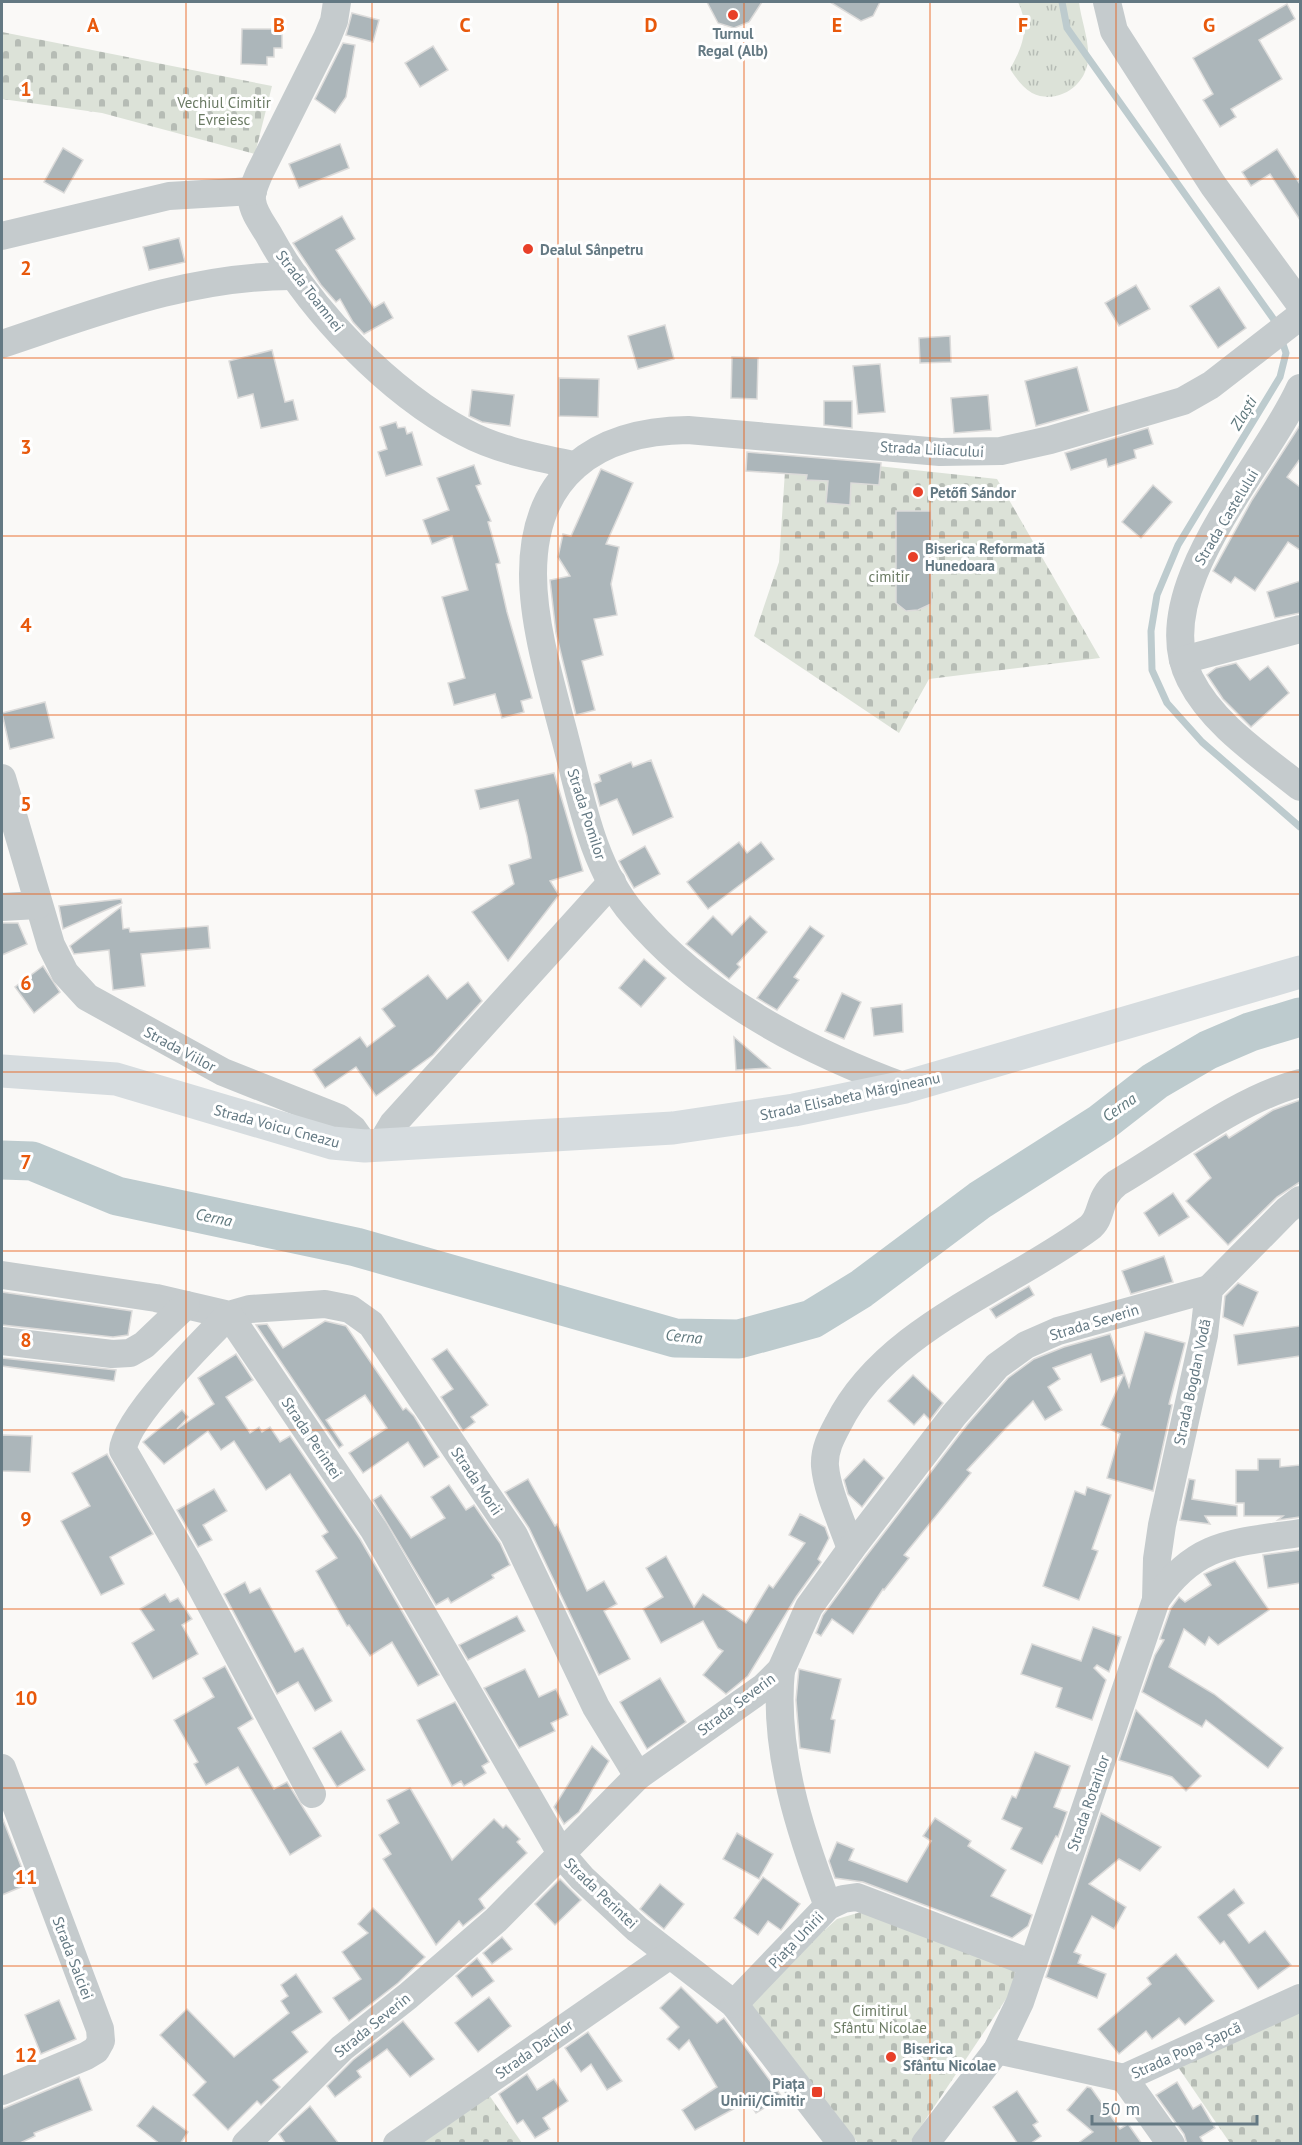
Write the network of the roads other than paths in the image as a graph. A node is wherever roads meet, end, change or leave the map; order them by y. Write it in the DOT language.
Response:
graph roads {
  1 [pos="337,2"];
  2 [pos="1107,2"];
  3 [pos="253,191"];
  4 [pos="2,236"];
  5 [pos="295,276"];
  6 [pos="1300,304"];
  7 [pos="1300,316"];
  8 [pos="2,344"];
  9 [pos="1300,388"];
  10 [pos="573,465"];
  11 [pos="1300,629"];
  12 [pos="1183,660"];
  13 [pos="2,778"];
  14 [pos="1300,787"];
  15 [pos="612,882"];
  16 [pos="38,905"];
  17 [pos="2,907"];
  18 [pos="1300,972"];
  19 [pos="2,1071"];
  20 [pos="1300,1083"];
  21 [pos="905,1087"];
  22 [pos="375,1147"];
  23 [pos="1300,1200"];
  24 [pos="2,1275"];
  25 [pos="1209,1289"];
  26 [pos="186,1305"];
  27 [pos="229,1315"];
  28 [pos="2,1341"];
  29 [pos="1300,1533"];
  30 [pos="851,1549"];
  31 [pos="1156,1600"];
  32 [pos="781,1670"];
  33 [pos="2,1768"];
  34 [pos="638,1776"];
  35 [pos="312,1794"];
  36 [pos="562,1855"];
  37 [pos="828,1906"];
  38 [pos="670,1955"];
  39 [pos="1033,1964"];
  40 [pos="1300,1998"];
  41 [pos="735,2004"];
  42 [pos="997,2050"];
  43 [pos="1124,2078"];
  44 [pos="2,2091"];
  45 [pos="246,2144"];
  46 [pos="398,2144"];
  47 [pos="842,2144"];
  48 [pos="926,2144"];
  49 [pos="1171,2144"];
  1 -- 3 [label="street"];
  2 -- 6 [label="street"];
  3 -- 4 [label="street"];
  3 -- 5 [label="street, Strada Toamnei"];
  5 -- 8 [label="street"];
  5 -- 10 [label="street, Strada Toamnei"];
  7 -- 10 [label="street, Strada Liliacului"];
  9 -- 12 [label="street, Strada Castelului"];
  10 -- 15 [label="street, Strada Pomilor"];
  11 -- 12 [label="street"];
  12 -- 14 [label="street, Strada Castelului"];
  13 -- 16 [label="street, Strada Viilor"];
  15 -- 21 [label="street, Strada Pomilor"];
  15 -- 22 [label="street"];
  16 -- 17 [label="street"];
  16 -- 22 [label="street, Strada Viilor"];
  18 -- 21 [label="main road, Strada Elisabeta Mărgineanu"];
  19 -- 22 [label="main road, Strada Voicu Cneazu"];
  20 -- 30 [label="street"];
  21 -- 22 [label="main road, Strada Elisabeta Mărgineanu"];
  23 -- 25 [label="street"];
  24 -- 26 [label="street"];
  25 -- 30 [label="street, Strada Severin"];
  25 -- 31 [label="street, Strada Bogdan Vodă"];
  26 -- 27 [label="street"];
  26 -- 28 [label="street"];
  27 -- 34 [label="street, Strada Morii"];
  27 -- 35 [label="street"];
  27 -- 36 [label="street, Strada Perintei"];
  29 -- 31 [label="street, Strada Rotarilor"];
  30 -- 32 [label="street, Strada Severin"];
  31 -- 39 [label="street, Strada Rotarilor"];
  32 -- 34 [label="street, Strada Severin"];
  32 -- 37 [label="street"];
  33 -- 44 [label="street, Strada Salciei"];
  34 -- 36 [label="street, Strada Severin"];
  36 -- 38 [label="street, Strada Perintei"];
  36 -- 45 [label="street, Strada Severin"];
  37 -- 39 [label="street, Piața Unirii"];
  37 -- 41 [label="street, Piața Unirii"];
  38 -- 41 [label="street, Strada Perintei"];
  38 -- 46 [label="street, Strada Dacilor"];
  39 -- 42 [label="street, Strada Rotarilor"];
  40 -- 43 [label="street, Strada Popa Șapcă"];
  41 -- 47 [label="street"];
  42 -- 43 [label="street, Strada Popa Șapcă"];
  42 -- 48 [label="street, Strada Rotarilor"];
  43 -- 49 [label="street"];
}
